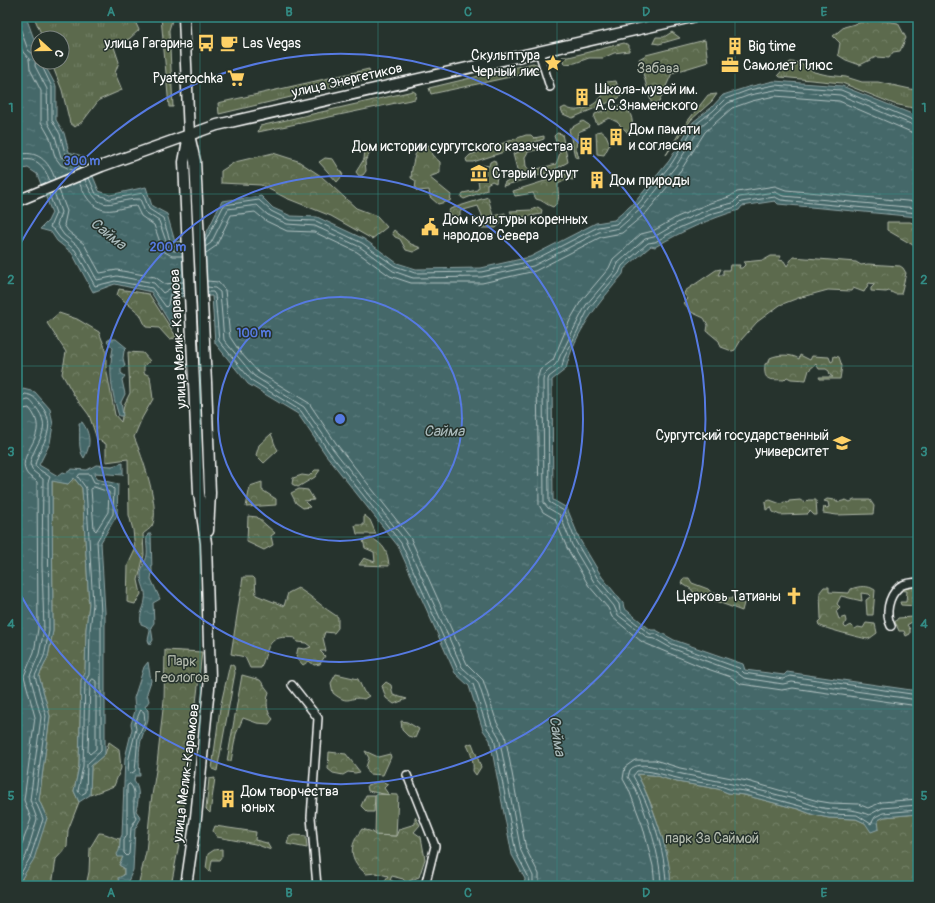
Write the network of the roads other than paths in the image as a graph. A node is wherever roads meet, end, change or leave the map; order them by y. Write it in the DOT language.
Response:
graph roads {
  1 [pos="184,17"];
  2 [pos="692,17"];
  3 [pos="540,52"];
  4 [pos="550,88"];
  5 [pos="189,135"];
  6 [pos="190,162"];
  7 [pos="19,200"];
  8 [pos="206,543"];
  9 [pos="918,582"];
  10 [pos="891,626"];
  11 [pos="292,685"];
  12 [pos="407,776"];
  13 [pos="186,886"];
  14 [pos="317,886"];
  15 [pos="424,886"];
  1 -- 5 [label="main road"];
  2 -- 3 [label="main road, улица Энергетиков"];
  3 -- 4 [label="street"];
  3 -- 5 [label="main road, улица Энергетиков"];
  5 -- 6 [label="main road, улица Мелик-Карамова"];
  5 -- 7 [label="main road, улица Энергетиков"];
  6 -- 8 [label="main road, улица Мелик-Карамова"];
  6 -- 8 [label="main road, улица Мелик-Карамова"];
  8 -- 13 [label="main road, улица Мелик-Карамова"];
  9 -- 10 [label="street"];
  11 -- 14 [label="street"];
  12 -- 15 [label="street"];
}
